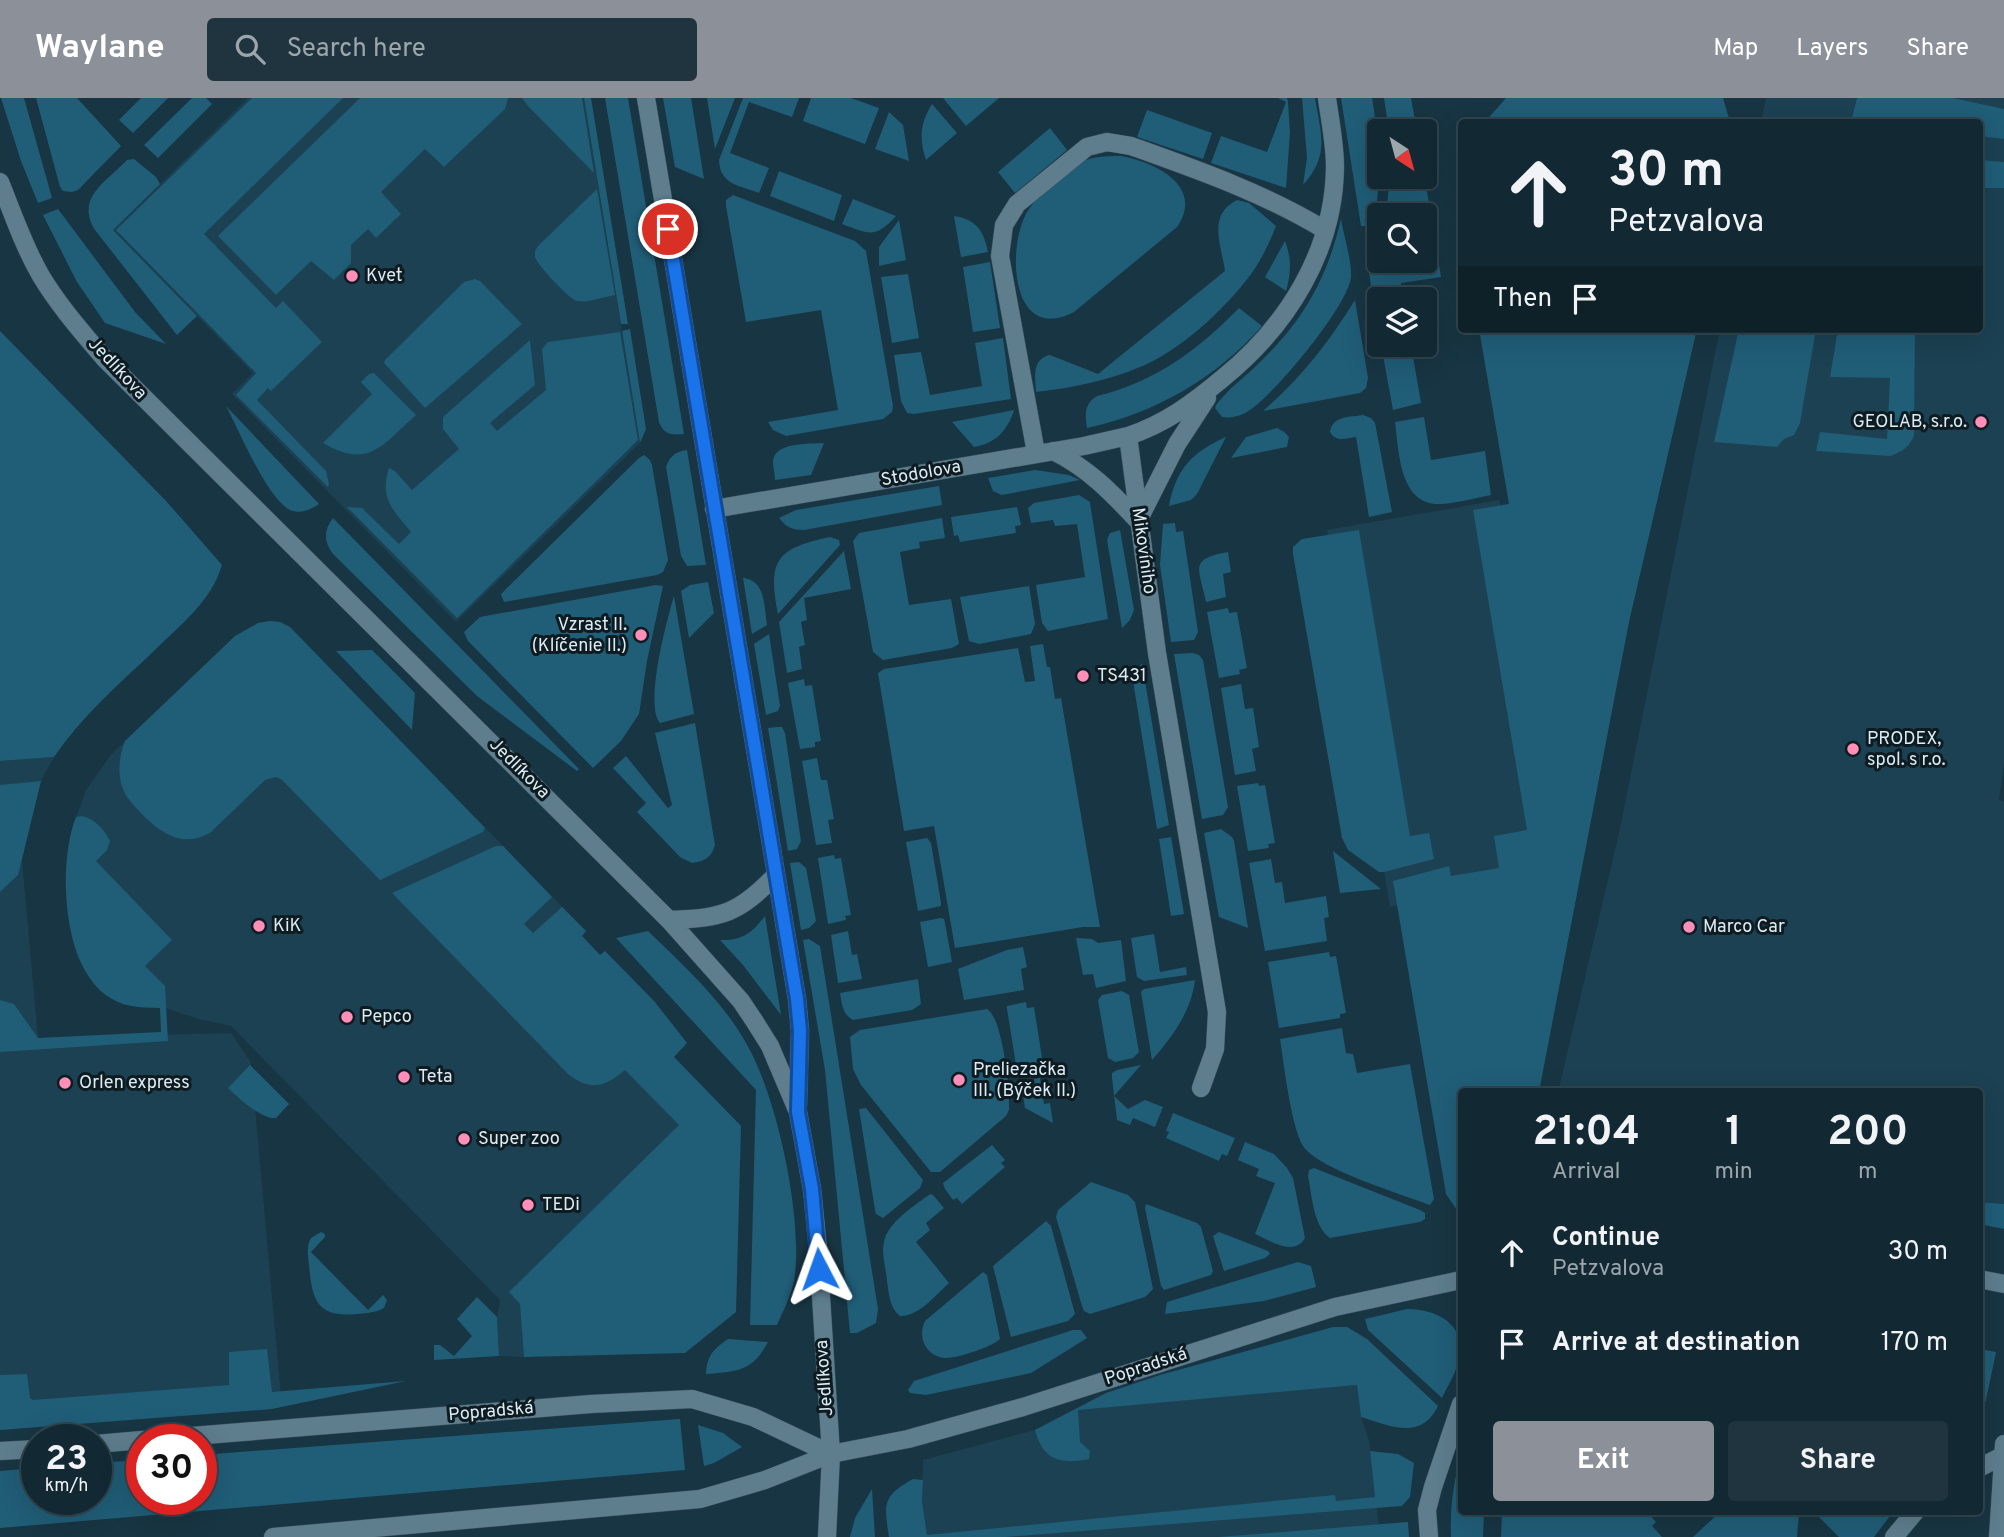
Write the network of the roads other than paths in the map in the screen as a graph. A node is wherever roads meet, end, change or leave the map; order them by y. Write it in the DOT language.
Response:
graph roads {
  1 [pos="646,98"];
  2 [pos="1327,98"];
  3 [pos="0,182"];
  4 [pos="1325,230"];
  5 [pos="1220,381"];
  6 [pos="1128,436"];
  7 [pos="1045,452"];
  8 [pos="715,509"];
  9 [pos="1138,521"];
  10 [pos="776,874"];
  11 [pos="669,920"];
  12 [pos="1201,1088"];
  13 [pos="798,1112"];
  14 [pos="1983,1280"];
  15 [pos="1458,1281"];
  16 [pos="2004,1284"];
  17 [pos="1458,1413"];
  18 [pos="217,1434"];
  19 [pos="21,1449"];
  20 [pos="2003,1450"];
  21 [pos="0,1451"];
  22 [pos="831,1454"];
  23 [pos="1983,1465"];
  24 [pos="1912,1515"];
  25 [pos="273,1537"];
  26 [pos="827,1537"];
  27 [pos="1429,1537"];
  28 [pos="1894,1537"];
  29 [pos="1998,1537"];
  1 -- 8 [label="street"];
  2 -- 4 [label="street"];
  3 -- 11 [label="street, Jedlíkova"];
  4 -- 5 [label="street"];
  4 -- 7 [label="street"];
  5 -- 6 [label="street"];
  5 -- 9 [label="street"];
  6 -- 7 [label="street, Stodolova"];
  6 -- 9 [label="street, Mikovíniho"];
  7 -- 8 [label="street, Stodolova"];
  7 -- 9 [label="street"];
  8 -- 10 [label="street"];
  9 -- 12 [label="street, Mikovíniho"];
  10 -- 11 [label="street"];
  10 -- 13 [label="street"];
  11 -- 13 [label="street, Jedlíkova"];
  13 -- 22 [label="street, Jedlíkova"];
  14 -- 16 [label="street"];
  15 -- 22 [label="street, Popradská"];
  17 -- 27 [label="street"];
  18 -- 22 [label="street, Popradská"];
  19 -- 21 [label="street"];
  20 -- 23 [label="street"];
  20 -- 29 [label="street"];
  22 -- 25 [label="street, Popradská"];
  22 -- 26 [label="street, Jedlíkova"];
  24 -- 28 [label="street"];
}
